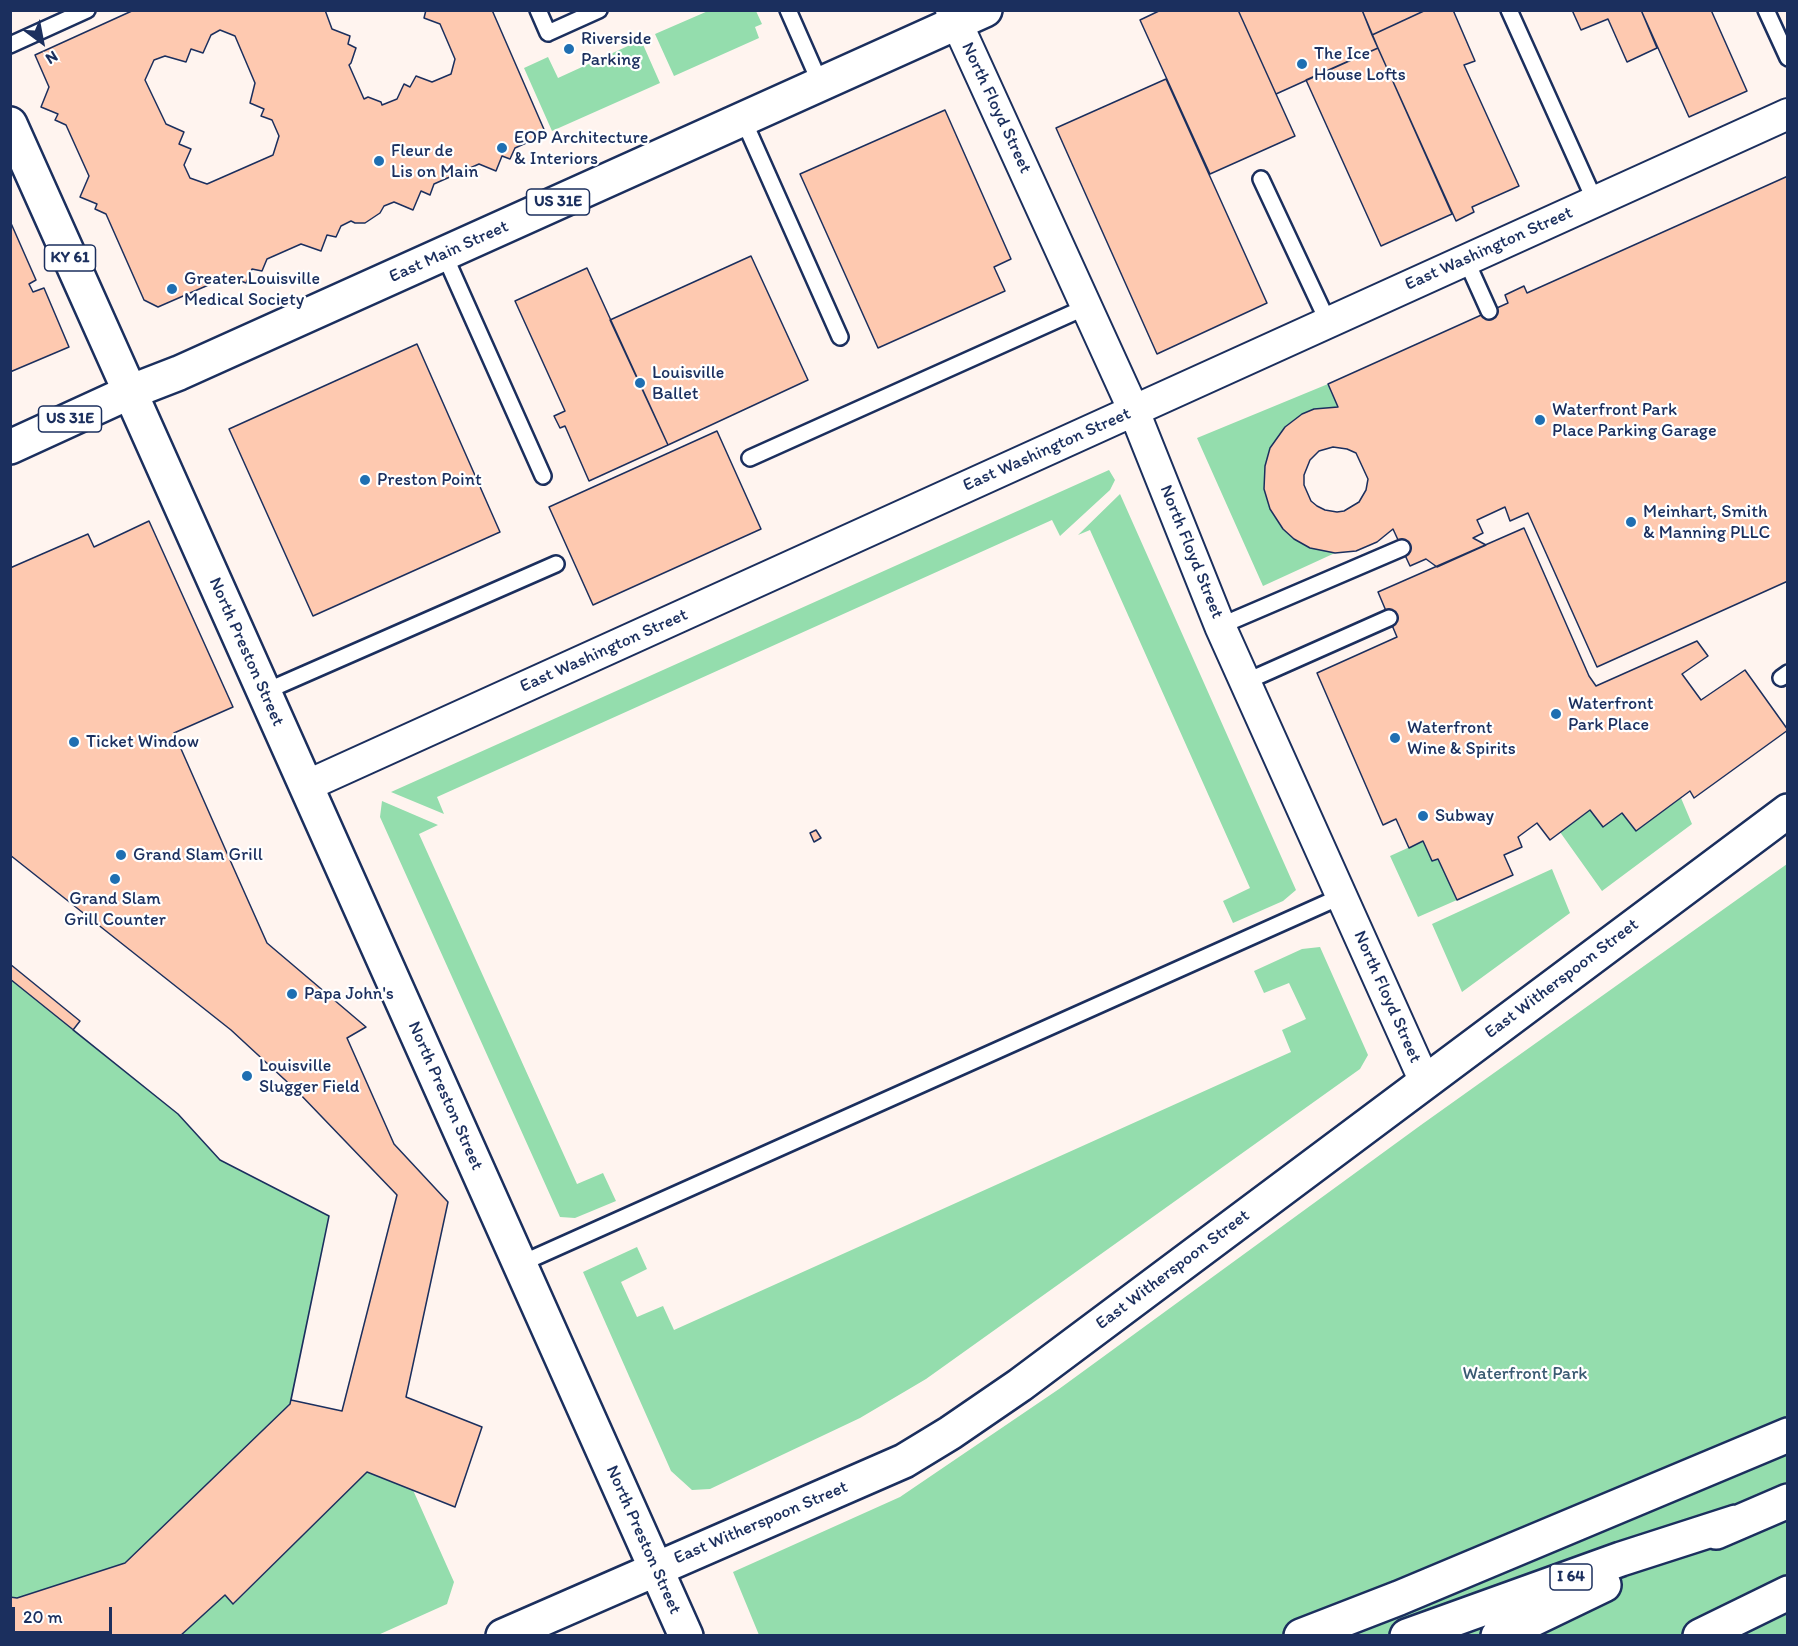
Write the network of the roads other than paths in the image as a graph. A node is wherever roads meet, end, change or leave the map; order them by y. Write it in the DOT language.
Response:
graph roads {
  1 [pos="87,10"];
  2 [pos="538,10"];
  3 [pos="599,10"];
  4 [pos="788,10"];
  5 [pos="1509,10"];
  6 [pos="1766,10"];
  7 [pos="964,15"];
  8 [pos="10,45"];
  9 [pos="1787,54"];
  10 [pos="821,84"];
  11 [pos="1788,114"];
  12 [pos="743,119"];
  13 [pos="10,124"];
  14 [pos="1261,179"];
  15 [pos="1595,201"];
  16 [pos="444,254"];
  17 [pos="1466,260"];
  18 [pos="1086,307"];
  19 [pos="1489,311"];
  20 [pos="1328,322"];
  21 [pos="840,337"];
  22 [pos="130,392"];
  23 [pos="1134,411"];
  24 [pos="10,447"];
  25 [pos="750,458"];
  26 [pos="543,476"];
  27 [pos="1402,548"];
  28 [pos="555,564"];
  29 [pos="1389,618"];
  30 [pos="1220,626"];
  31 [pos="1245,682"];
  32 [pos="264,692"];
  33 [pos="306,786"];
  34 [pos="1788,811"];
  35 [pos="1342,896"];
  36 [pos="1425,1082"];
  37 [pos="520,1264"];
  38 [pos="1788,1435"];
  39 [pos="1788,1501"];
  40 [pos="1736,1522"];
  41 [pos="656,1568"];
  42 [pos="1788,1593"];
  43 [pos="503,1635"];
  44 [pos="686,1635"];
  45 [pos="1301,1635"];
  46 [pos="1407,1635"];
  47 [pos="1498,1635"];
  48 [pos="1700,1635"];
  1 -- 8 [label="lane"];
  2 -- 3 [label="lane"];
  4 -- 10 [label="lane"];
  5 -- 15 [label="lane"];
  6 -- 9 [label="lane"];
  7 -- 10 [label="main road, East Main Street / US 31E"];
  7 -- 18 [label="street, North Floyd Street"];
  10 -- 12 [label="main road, East Main Street / US 31E"];
  11 -- 15 [label="street, East Washington Street"];
  12 -- 16 [label="main road, East Main Street / US 31E"];
  12 -- 21 [label="lane"];
  13 -- 22 [label="main road, KY 61"];
  14 -- 20 [label="lane"];
  15 -- 17 [label="street, East Washington Street"];
  16 -- 22 [label="main road, East Main Street / US 31E"];
  16 -- 26 [label="lane"];
  17 -- 19 [label="lane"];
  17 -- 20 [label="street, East Washington Street"];
  18 -- 23 [label="street, North Floyd Street"];
  18 -- 25 [label="lane"];
  20 -- 23 [label="street, East Washington Street"];
  22 -- 24 [label="main road, East Main Street / US 31E"];
  22 -- 32 [label="main road, North Preston Street"];
  23 -- 30 [label="street, North Floyd Street"];
  23 -- 33 [label="street, East Washington Street"];
  27 -- 30 [label="lane"];
  28 -- 32 [label="lane"];
  29 -- 31 [label="lane"];
  30 -- 31 [label="street, North Floyd Street"];
  31 -- 35 [label="street, North Floyd Street"];
  32 -- 33 [label="main road, North Preston Street"];
  33 -- 37 [label="main road, North Preston Street"];
  34 -- 36 [label="main road, East Witherspoon Street"];
  35 -- 36 [label="street, North Floyd Street"];
  35 -- 37 [label="lane"];
  36 -- 41 [label="main road, East Witherspoon Street"];
  37 -- 41 [label="main road, North Preston Street"];
  38 -- 45 [label="main road"];
  39 -- 40 [label="main road, I 64"];
  40 -- 46 [label="main road, I 64"];
  40 -- 47 [label="main road"];
  41 -- 43 [label="main road, East Witherspoon Street"];
  41 -- 44 [label="main road, North Preston Street"];
  42 -- 48 [label="main road"];
}
